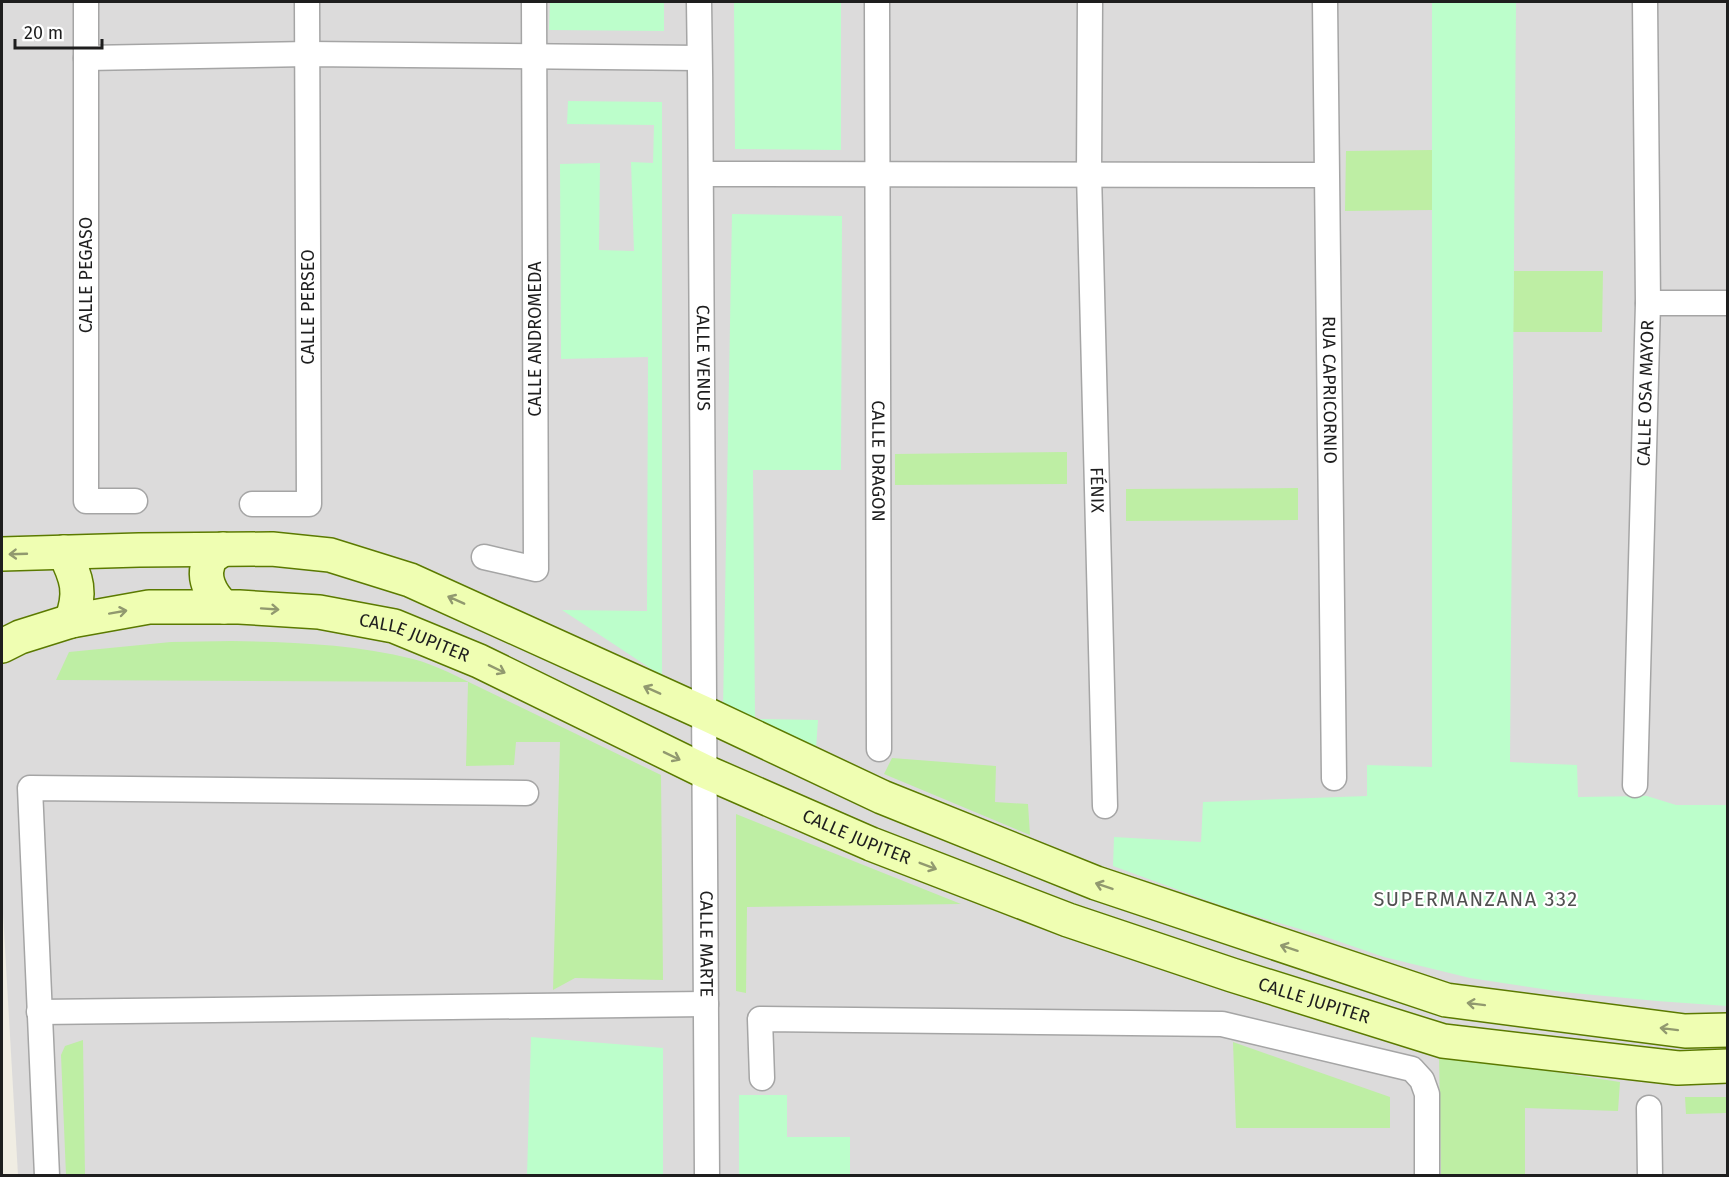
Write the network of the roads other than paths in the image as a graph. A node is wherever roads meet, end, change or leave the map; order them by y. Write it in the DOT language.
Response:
graph roads {
  1 [pos="86,2"];
  2 [pos="307,2"];
  3 [pos="534,2"];
  4 [pos="699,2"];
  5 [pos="877,2"];
  6 [pos="1090,2"];
  7 [pos="1325,2"];
  8 [pos="1645,2"];
  9 [pos="308,54"];
  10 [pos="534,55"];
  11 [pos="86,58"];
  12 [pos="699,58"];
  13 [pos="878,173"];
  14 [pos="1089,173"];
  15 [pos="702,174"];
  16 [pos="1326,175"];
  17 [pos="1648,303"];
  18 [pos="1728,303"];
  19 [pos="135,501"];
  20 [pos="252,504"];
  21 [pos="223,549"];
  22 [pos="64,552"];
  23 [pos="2,554"];
  24 [pos="484,557"];
  25 [pos="224,607"];
  26 [pos="71,621"];
  27 [pos="2,646"];
  28 [pos="706,714"];
  29 [pos="879,748"];
  30 [pos="706,772"];
  31 [pos="1334,778"];
  32 [pos="1635,784"];
  33 [pos="526,793"];
  34 [pos="1105,806"];
  35 [pos="706,1004"];
  36 [pos="39,1012"];
  37 [pos="1728,1030"];
  38 [pos="1728,1066"];
  39 [pos="762,1078"];
  40 [pos="1648,1108"];
  41 [pos="47,1176"];
  42 [pos="707,1176"];
  43 [pos="1427,1176"];
  44 [pos="1650,1176"];
  1 -- 11 [label="street, CALLE PEGASO"];
  2 -- 9 [label="street"];
  3 -- 10 [label="street"];
  4 -- 12 [label="street, CALLE VENUS"];
  5 -- 13 [label="street, CALLE DRAGON"];
  6 -- 14 [label="street, FÉNIX"];
  7 -- 16 [label="street, RUA CAPRICORNIO"];
  8 -- 17 [label="street, CALLE OSA MAYOR"];
  9 -- 10 [label="street"];
  9 -- 11 [label="street"];
  9 -- 20 [label="street, CALLE PERSEO"];
  10 -- 12 [label="street"];
  10 -- 24 [label="street, CALLE ANDROMEDA"];
  11 -- 19 [label="street, CALLE PEGASO"];
  12 -- 15 [label="street, CALLE VENUS"];
  13 -- 14 [label="street"];
  13 -- 15 [label="street"];
  13 -- 29 [label="street, CALLE DRAGON"];
  14 -- 16 [label="street"];
  14 -- 34 [label="street, FÉNIX"];
  15 -- 28 [label="street, CALLE VENUS"];
  16 -- 31 [label="street, RUA CAPRICORNIO"];
  17 -- 18 [label="street"];
  17 -- 32 [label="street, CALLE OSA MAYOR"];
  21 -- 22 [label="street"];
  21 -- 25 [label="street"];
  28 -- 21 [label="street, one-way"];
  22 -- 23 [label="street, one-way"];
  22 -- 26 [label="street"];
  26 -- 25 [label="street, CALLE JUPITER, one-way"];
  25 -- 30 [label="street, CALLE JUPITER, one-way"];
  26 -- 27 [label="street, CALLE JUPITER"];
  28 -- 30 [label="street, CALLE MARTE"];
  37 -- 28 [label="street, one-way"];
  30 -- 35 [label="street, CALLE MARTE"];
  30 -- 38 [label="street, CALLE JUPITER, one-way"];
  33 -- 36 [label="street"];
  35 -- 36 [label="street"];
  35 -- 42 [label="street, CALLE MARTE"];
  36 -- 41 [label="street"];
  39 -- 43 [label="street"];
  40 -- 44 [label="street"];
}
